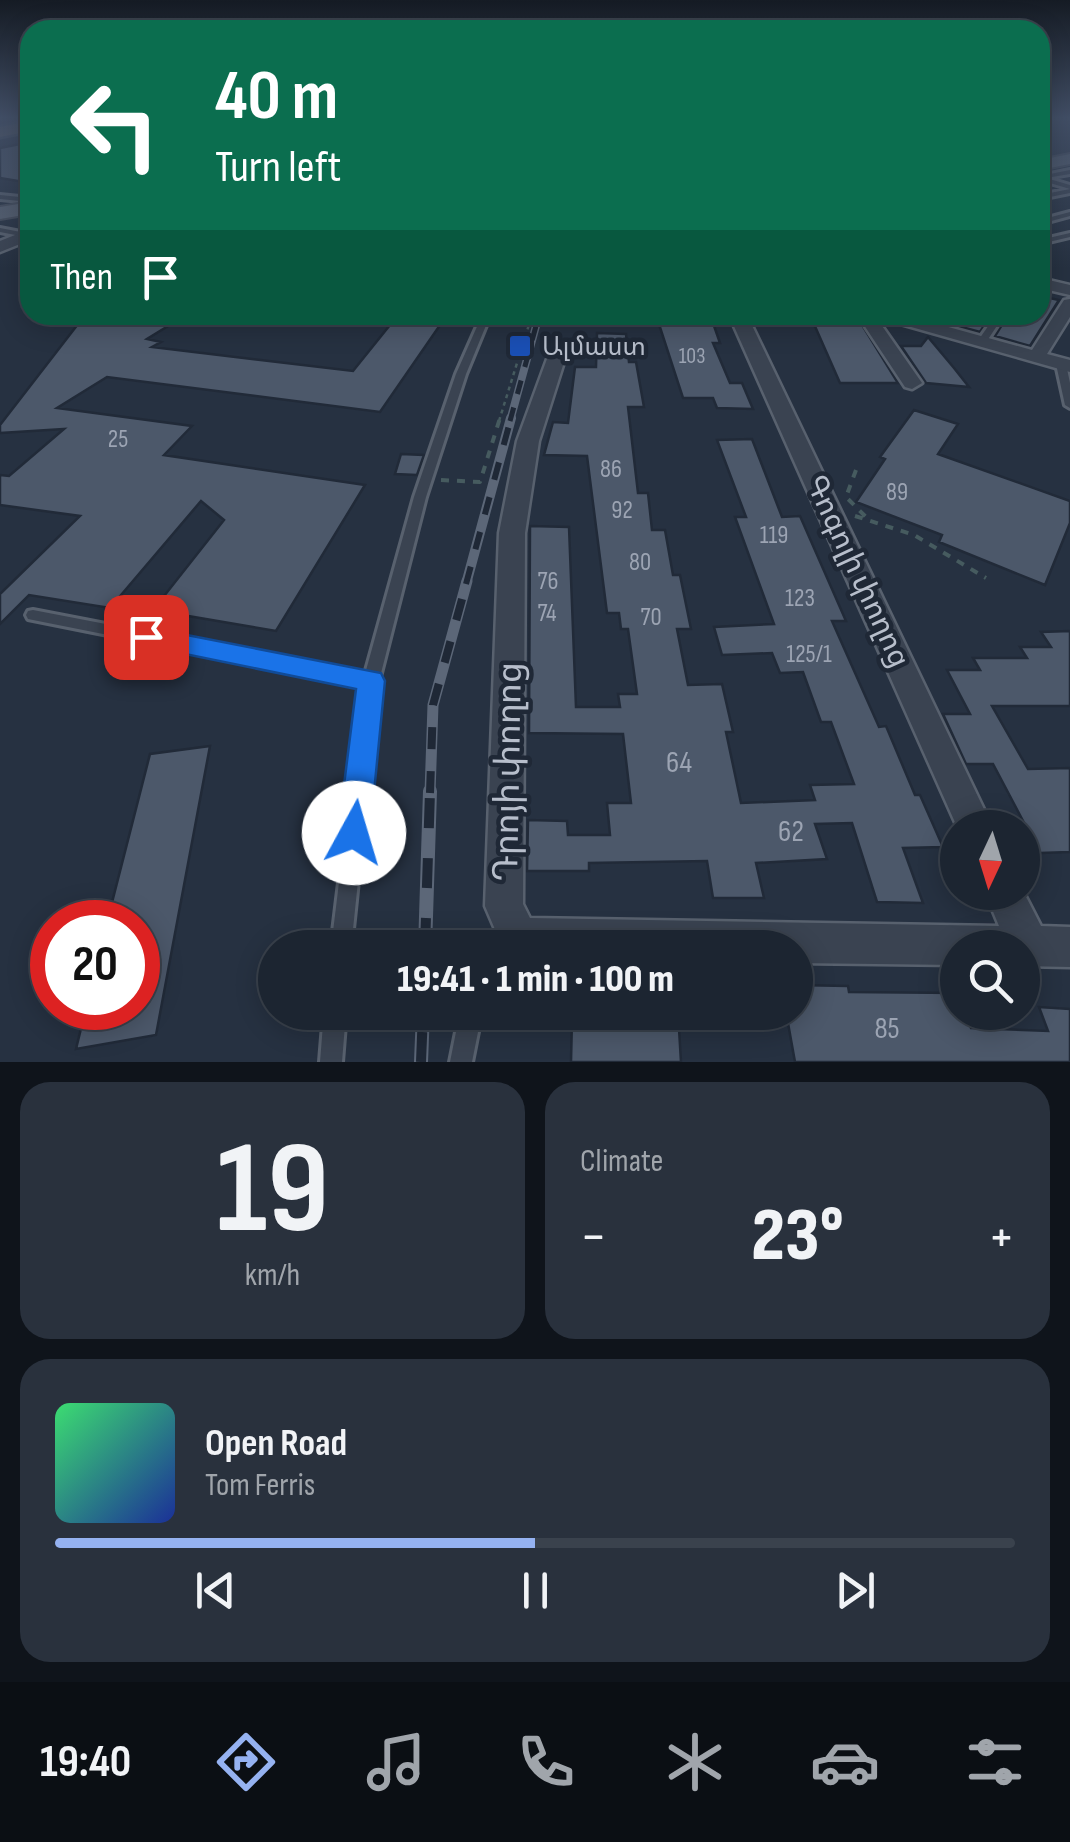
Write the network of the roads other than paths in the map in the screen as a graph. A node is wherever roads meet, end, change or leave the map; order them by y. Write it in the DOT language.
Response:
graph roads {
  1 [pos="1070,304"];
  2 [pos="482,325"];
  3 [pos="743,325"];
  4 [pos="873,325"];
  5 [pos="943,325"];
  6 [pos="993,325"];
  7 [pos="982,342"];
  8 [pos="1036,357"];
  9 [pos="556,359"];
  10 [pos="1066,365"];
  11 [pos="912,383"];
  12 [pos="1070,405"];
  13 [pos="33,616"];
  14 [pos="371,681"];
  15 [pos="967,810"];
  16 [pos="343,930"];
  17 [pos="512,930"];
  18 [pos="813,945"];
  19 [pos="940,945"];
  20 [pos="1040,946"];
  21 [pos="1070,947"];
  22 [pos="334,1030"];
  23 [pos="467,1030"];
  24 [pos="331,1062"];
  25 [pos="461,1062"];
  1 -- 8 [label="street"];
  2 -- 14 [label="lane"];
  3 -- 15 [label="street, Գոգոլի փողոց"];
  4 -- 11 [label="street"];
  5 -- 7 [label="street"];
  6 -- 7 [label="lane"];
  7 -- 8 [label="street"];
  8 -- 10 [label="street"];
  9 -- 17 [label="street, Դրոյի փողոց"];
  10 -- 12 [label="lane"];
  13 -- 14 [label="lane"];
  14 -- 16 [label="lane"];
  18 -- 19 [label="street, Դրոյի փողոց"];
  20 -- 21 [label="street, Դրոյի փողոց"];
  22 -- 24 [label="lane"];
  23 -- 25 [label="lane"];
}
